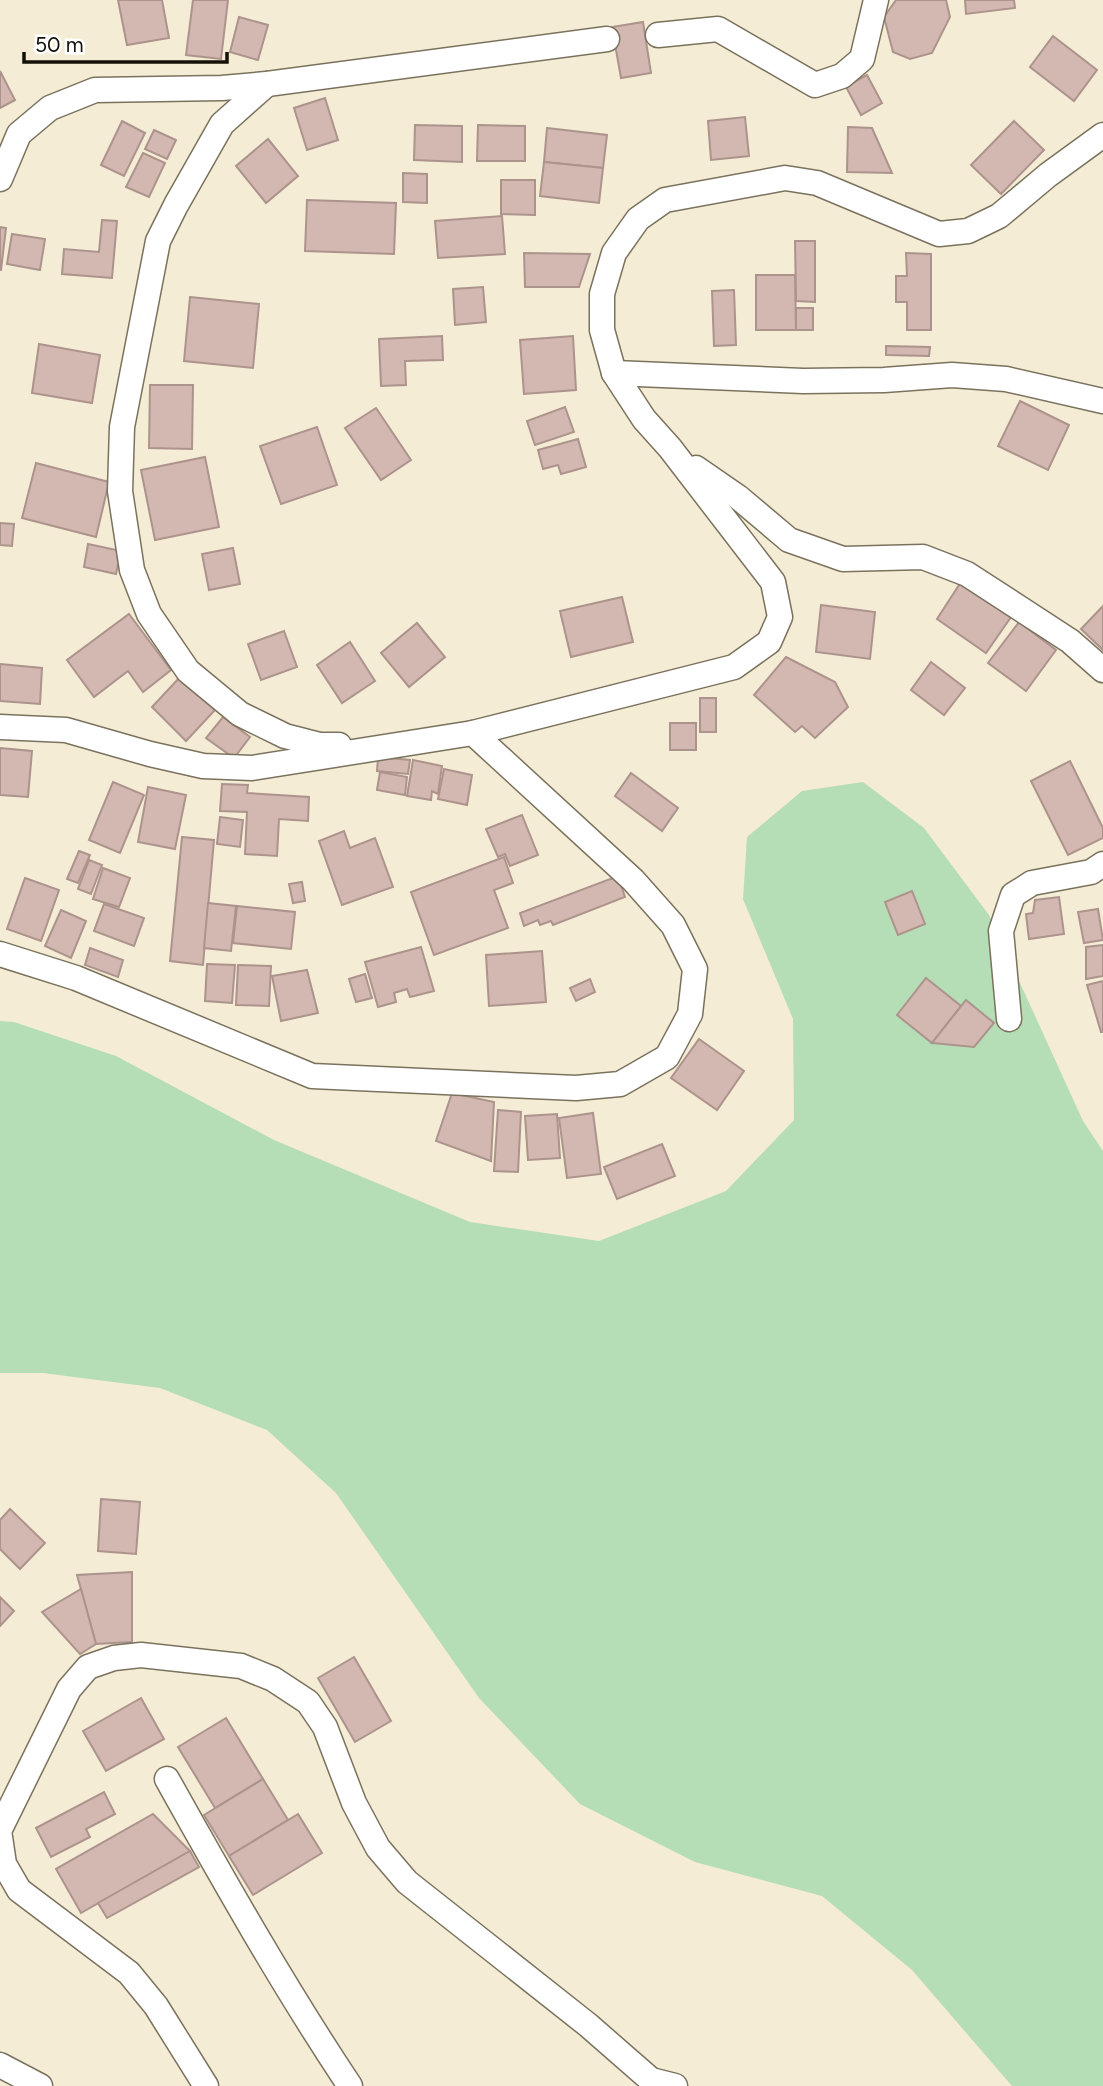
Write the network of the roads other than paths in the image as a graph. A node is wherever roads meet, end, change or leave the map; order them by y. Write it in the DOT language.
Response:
graph roads {
  1 [pos="876,0"];
  2 [pos="658,35"];
  3 [pos="607,39"];
  4 [pos="267,84"];
  5 [pos="1103,135"];
  6 [pos="0,179"];
  7 [pos="614,373"];
  8 [pos="1103,401"];
  9 [pos="670,448"];
  10 [pos="1103,670"];
  11 [pos="0,727"];
  12 [pos="473,733"];
  13 [pos="385,746"];
  14 [pos="1103,864"];
  15 [pos="0,954"];
  16 [pos="1009,1019"];
  17 [pos="167,1779"];
  18 [pos="0,1829"];
  19 [pos="0,1837"];
  20 [pos="0,2065"];
  21 [pos="40,2086"];
  22 [pos="206,2086"];
  23 [pos="350,2086"];
  24 [pos="675,2086"];
  1 -- 2 [label="street"];
  3 -- 4 [label="street"];
  4 -- 6 [label="street"];
  4 -- 13 [label="street"];
  5 -- 7 [label="street"];
  7 -- 8 [label="street"];
  7 -- 9 [label="street"];
  9 -- 10 [label="street"];
  9 -- 12 [label="street"];
  11 -- 13 [label="street"];
  12 -- 13 [label="street"];
  12 -- 15 [label="street"];
  14 -- 16 [label="street"];
  17 -- 23 [label="street"];
  18 -- 24 [label="street"];
  19 -- 22 [label="street"];
  20 -- 21 [label="street"];
}
